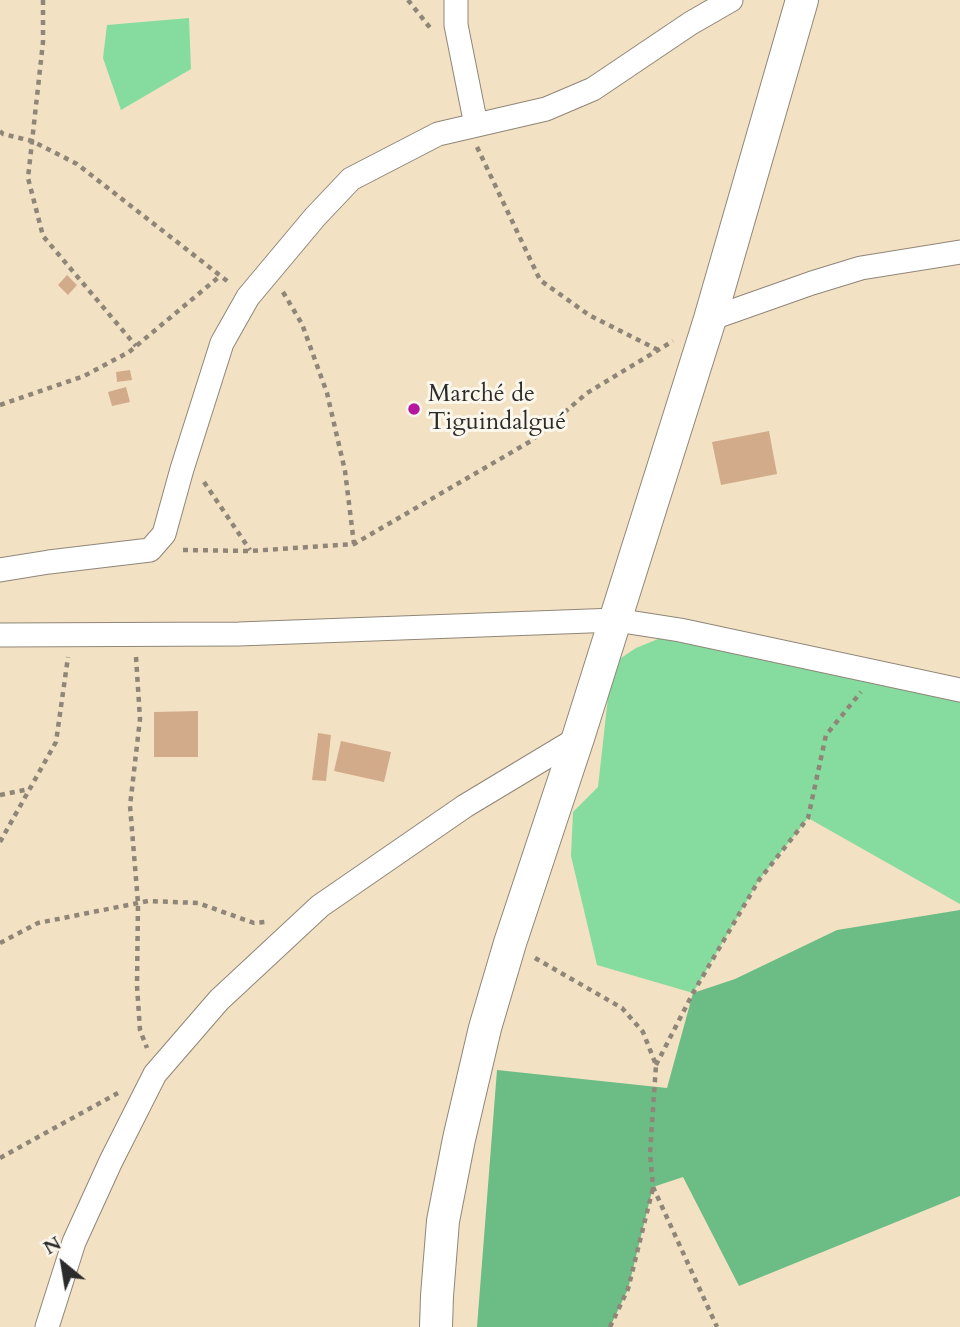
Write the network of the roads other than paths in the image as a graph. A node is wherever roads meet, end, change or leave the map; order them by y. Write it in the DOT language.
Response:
graph roads {
  1 [pos="456,0"];
  2 [pos="731,0"];
  3 [pos="802,0"];
  4 [pos="476,125"];
  5 [pos="960,252"];
  6 [pos="710,319"];
  7 [pos="0,570"];
  8 [pos="616,620"];
  9 [pos="0,635"];
  10 [pos="960,690"];
  11 [pos="578,738"];
  12 [pos="47,1327"];
  13 [pos="436,1327"];
  1 -- 4 [label="street"];
  2 -- 4 [label="street"];
  3 -- 6 [label="street"];
  4 -- 7 [label="street"];
  5 -- 6 [label="street"];
  6 -- 8 [label="street"];
  8 -- 9 [label="street"];
  8 -- 10 [label="street"];
  8 -- 11 [label="street"];
  11 -- 12 [label="street"];
  11 -- 13 [label="street"];
}
